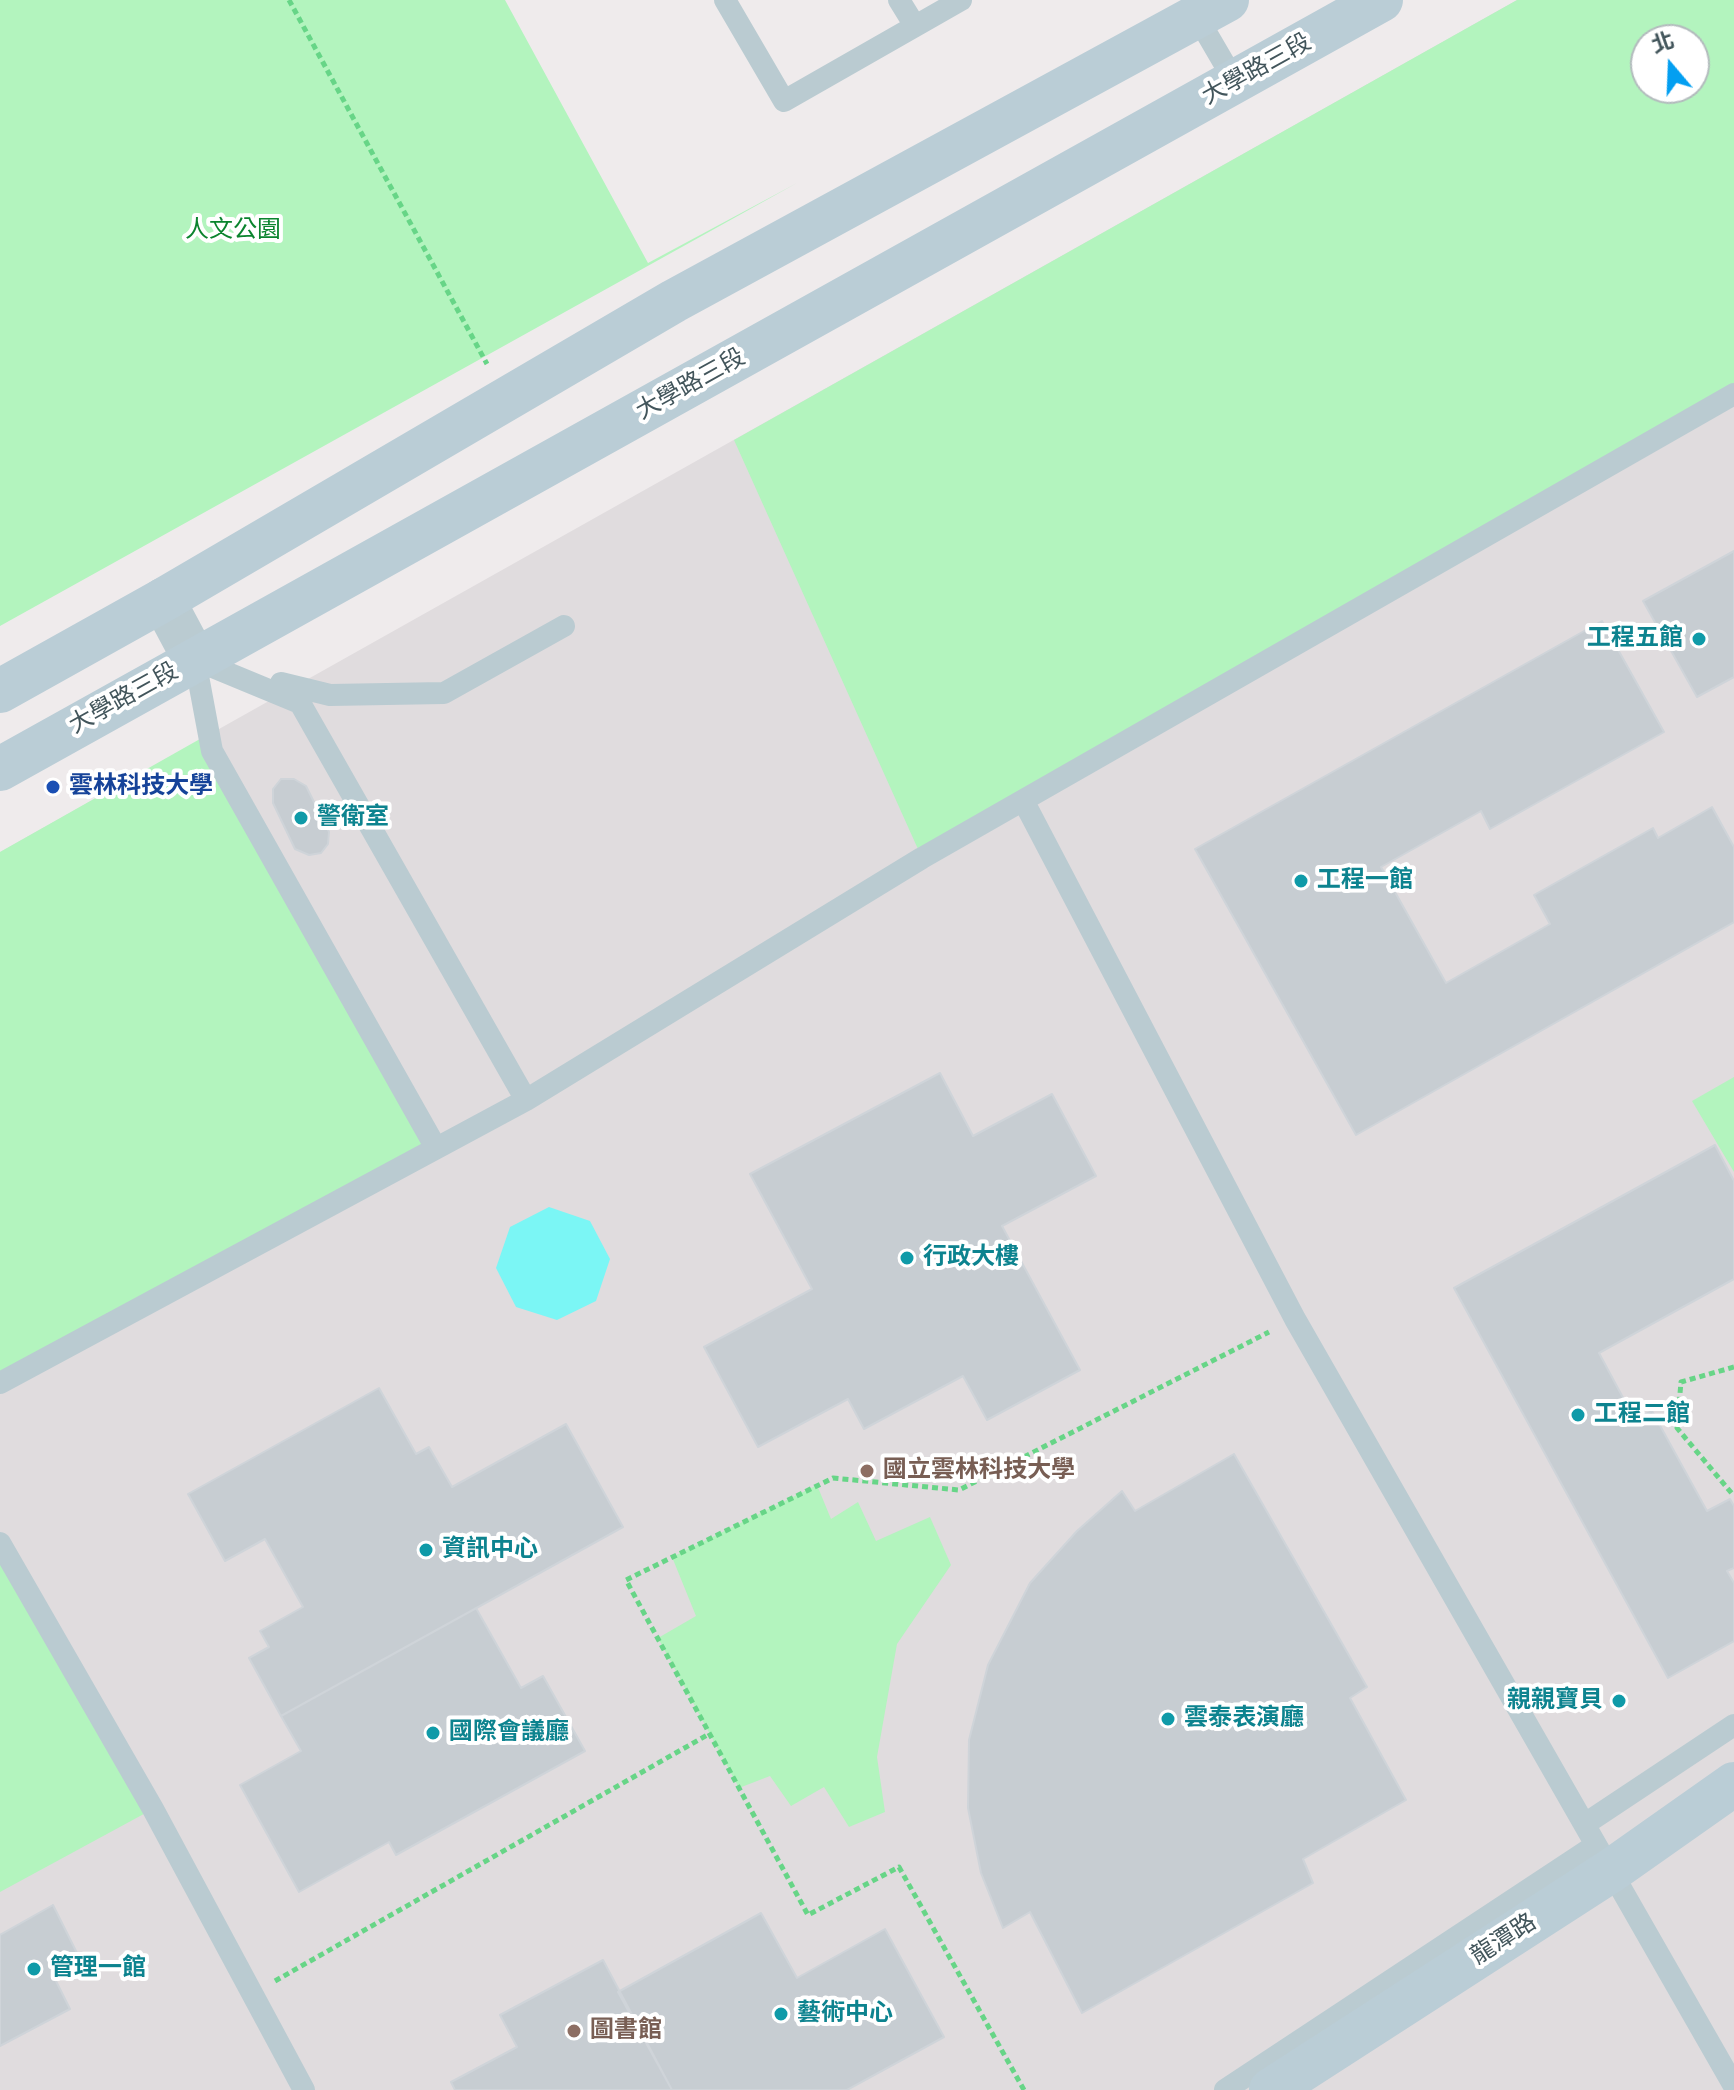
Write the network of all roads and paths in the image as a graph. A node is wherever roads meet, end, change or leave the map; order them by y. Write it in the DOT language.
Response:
graph roads {
  1 [pos="289,0"];
  2 [pos="725,0"];
  3 [pos="899,0"];
  4 [pos="961,0"];
  5 [pos="1381,0"];
  6 [pos="1204,6"];
  7 [pos="915,26"];
  8 [pos="1235,82"];
  9 [pos="1734,394"];
  10 [pos="491,408"];
  11 [pos="163,600"];
  12 [pos="564,626"];
  13 [pos="195,660"];
  14 [pos="0,691"];
  15 [pos="0,769"];
  16 [pos="1024,802"];
  17 [pos="526,1100"];
  18 [pos="436,1148"];
  19 [pos="1295,1319"];
  20 [pos="1734,1367"];
  21 [pos="0,1383"];
  22 [pos="1734,1496"];
  23 [pos="0,1543"];
  24 [pos="1734,1725"];
  25 [pos="709,1734"];
  26 [pos="1734,1784"];
  27 [pos="1585,1824"];
  28 [pos="1604,1857"];
  29 [pos="252,1993"];
  30 [pos="1734,2086"];
  31 [pos="304,2090"];
  32 [pos="1024,2090"];
  33 [pos="1225,2090"];
  34 [pos="1271,2090"];
  1 -- 10 [label="path"];
  2 -- 7 [label="lane"];
  3 -- 7 [label="lane"];
  4 -- 7 [label="lane"];
  5 -- 8 [label="street, 大學路三段"];
  6 -- 8 [label="lane"];
  6 -- 10 [label="street"];
  8 -- 13 [label="street, 大學路三段"];
  9 -- 16 [label="lane"];
  10 -- 11 [label="street"];
  11 -- 13 [label="street"];
  11 -- 14 [label="street"];
  12 -- 13 [label="lane"];
  13 -- 15 [label="street, 大學路三段"];
  13 -- 17 [label="lane"];
  13 -- 18 [label="lane"];
  16 -- 17 [label="lane"];
  16 -- 19 [label="lane"];
  17 -- 18 [label="lane"];
  18 -- 21 [label="lane"];
  19 -- 25 [label="path"];
  19 -- 27 [label="lane"];
  20 -- 22 [label="path"];
  23 -- 29 [label="lane"];
  24 -- 27 [label="lane"];
  25 -- 29 [label="path"];
  25 -- 32 [label="path"];
  26 -- 28 [label="street, 龍潭路"];
  27 -- 28 [label="lane"];
  28 -- 30 [label="lane"];
  28 -- 33 [label="lane"];
  28 -- 34 [label="street, 龍潭路"];
  29 -- 31 [label="lane"];
}
